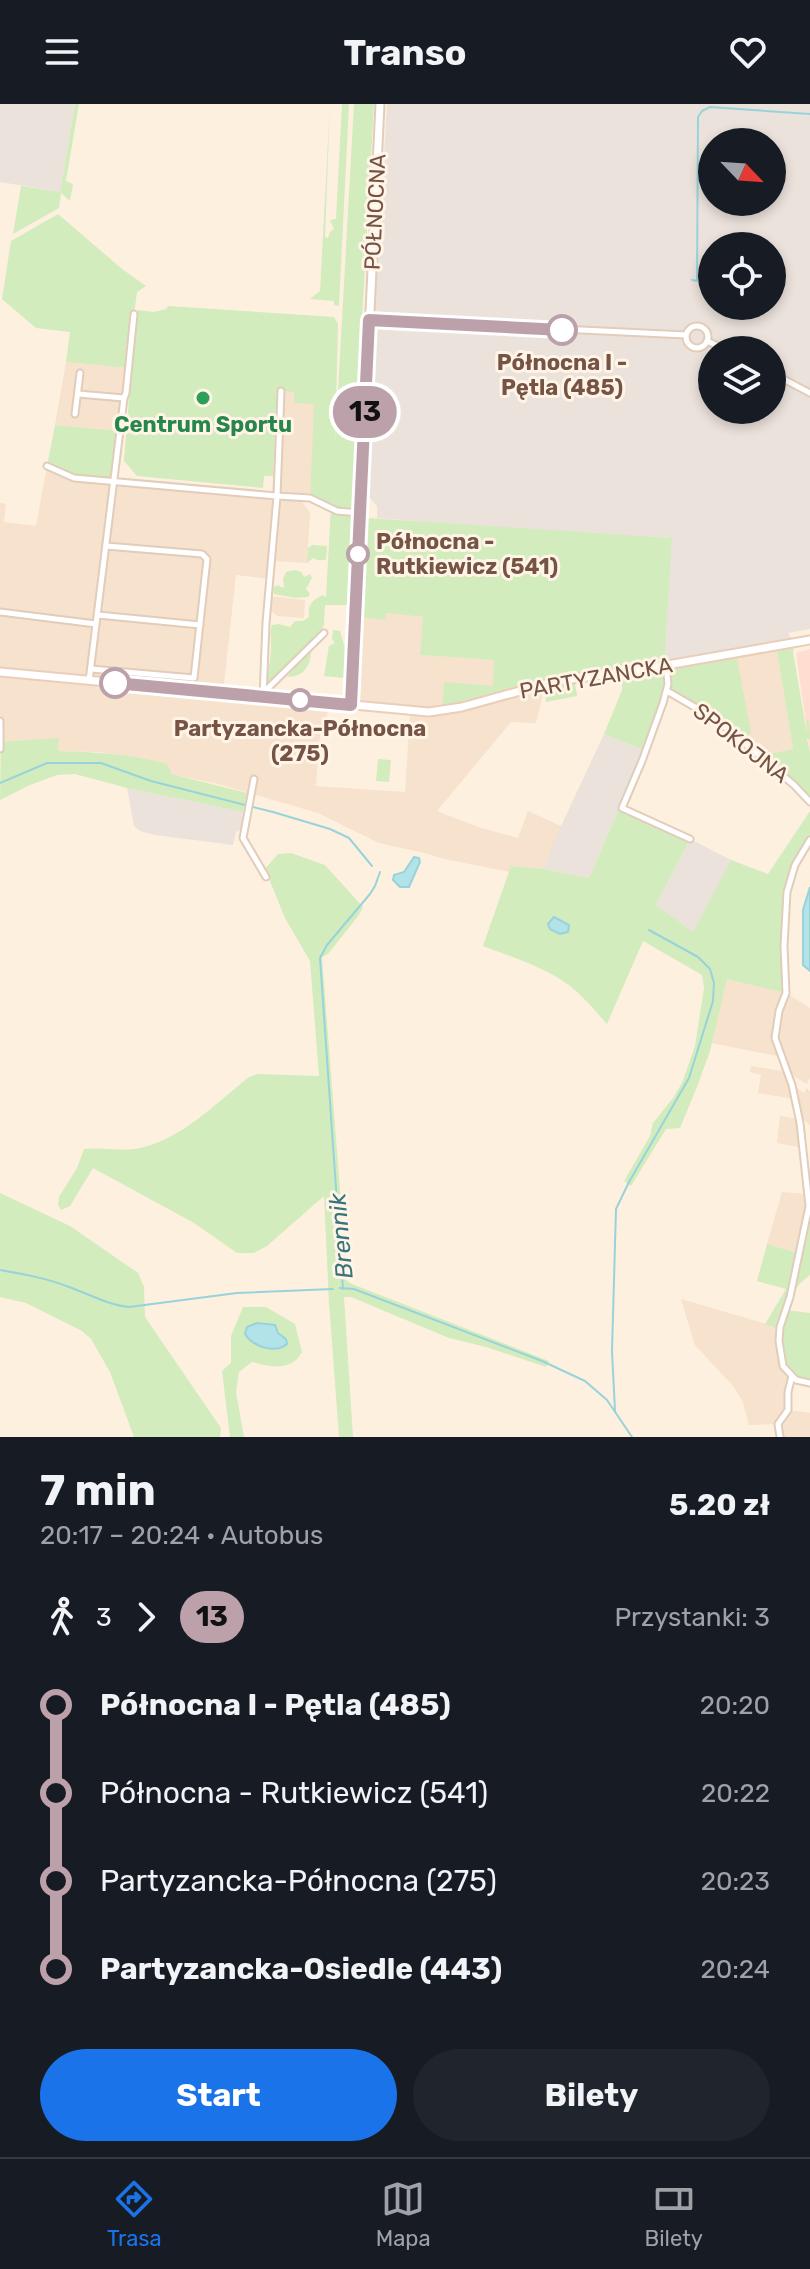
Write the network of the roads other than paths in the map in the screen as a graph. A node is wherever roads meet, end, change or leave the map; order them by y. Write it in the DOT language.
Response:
graph roads {
  1 [pos="380,104"];
  2 [pos="134,314"];
  3 [pos="369,320"];
  4 [pos="686,335"];
  5 [pos="707,336"];
  6 [pos="698,347"];
  7 [pos="80,373"];
  8 [pos="786,380"];
  9 [pos="281,391"];
  10 [pos="810,393"];
  11 [pos="78,394"];
  12 [pos="124,398"];
  13 [pos="75,414"];
  14 [pos="47,466"];
  15 [pos="114,481"];
  16 [pos="277,496"];
  17 [pos="360,513"];
  18 [pos="106,546"];
  19 [pos="0,612"];
  20 [pos="98,615"];
  21 [pos="96,624"];
  22 [pos="200,625"];
  23 [pos="324,633"];
  24 [pos="810,640"];
  25 [pos="666,665"];
  26 [pos="91,669"];
  27 [pos="0,672"];
  28 [pos="89,681"];
  29 [pos="667,691"];
  30 [pos="264,694"];
  31 [pos="351,705"];
  32 [pos="0,721"];
  33 [pos="1,746"];
  34 [pos="254,779"];
  35 [pos="810,802"];
  36 [pos="690,839"];
  37 [pos="810,840"];
  38 [pos="266,877"];
  39 [pos="792,1376"];
  40 [pos="810,1383"];
  41 [pos="780,1437"];
  1 -- 3 [label="main road, PÓŁNOCNA"];
  2 -- 12 [label="street"];
  3 -- 4 [label="street"];
  3 -- 17 [label="main road, PÓŁNOCNA"];
  4 -- 5 [label="street"];
  4 -- 6 [label="street"];
  7 -- 11 [label="street"];
  8 -- 10 [label="street"];
  9 -- 16 [label="street"];
  11 -- 12 [label="street"];
  11 -- 13 [label="street"];
  12 -- 15 [label="street"];
  14 -- 15 [label="street"];
  15 -- 16 [label="street"];
  15 -- 18 [label="street"];
  16 -- 17 [label="street"];
  16 -- 30 [label="street"];
  17 -- 31 [label="main road, PÓŁNOCNA"];
  18 -- 20 [label="street"];
  18 -- 22 [label="street"];
  19 -- 21 [label="street"];
  20 -- 21 [label="street"];
  20 -- 22 [label="street"];
  21 -- 26 [label="street"];
  22 -- 26 [label="street"];
  23 -- 30 [label="street"];
  24 -- 25 [label="main road, PARTYZANCKA"];
  25 -- 29 [label="street"];
  25 -- 31 [label="main road, PARTYZANCKA"];
  26 -- 28 [label="street"];
  27 -- 28 [label="main road, PARTYZANCKA"];
  28 -- 30 [label="main road, PARTYZANCKA"];
  29 -- 35 [label="street, SPOKOJNA"];
  29 -- 36 [label="street"];
  30 -- 31 [label="main road, PARTYZANCKA"];
  32 -- 33 [label="street"];
  34 -- 38 [label="street"];
  37 -- 39 [label="street"];
  39 -- 40 [label="street"];
  39 -- 41 [label="street"];
}
